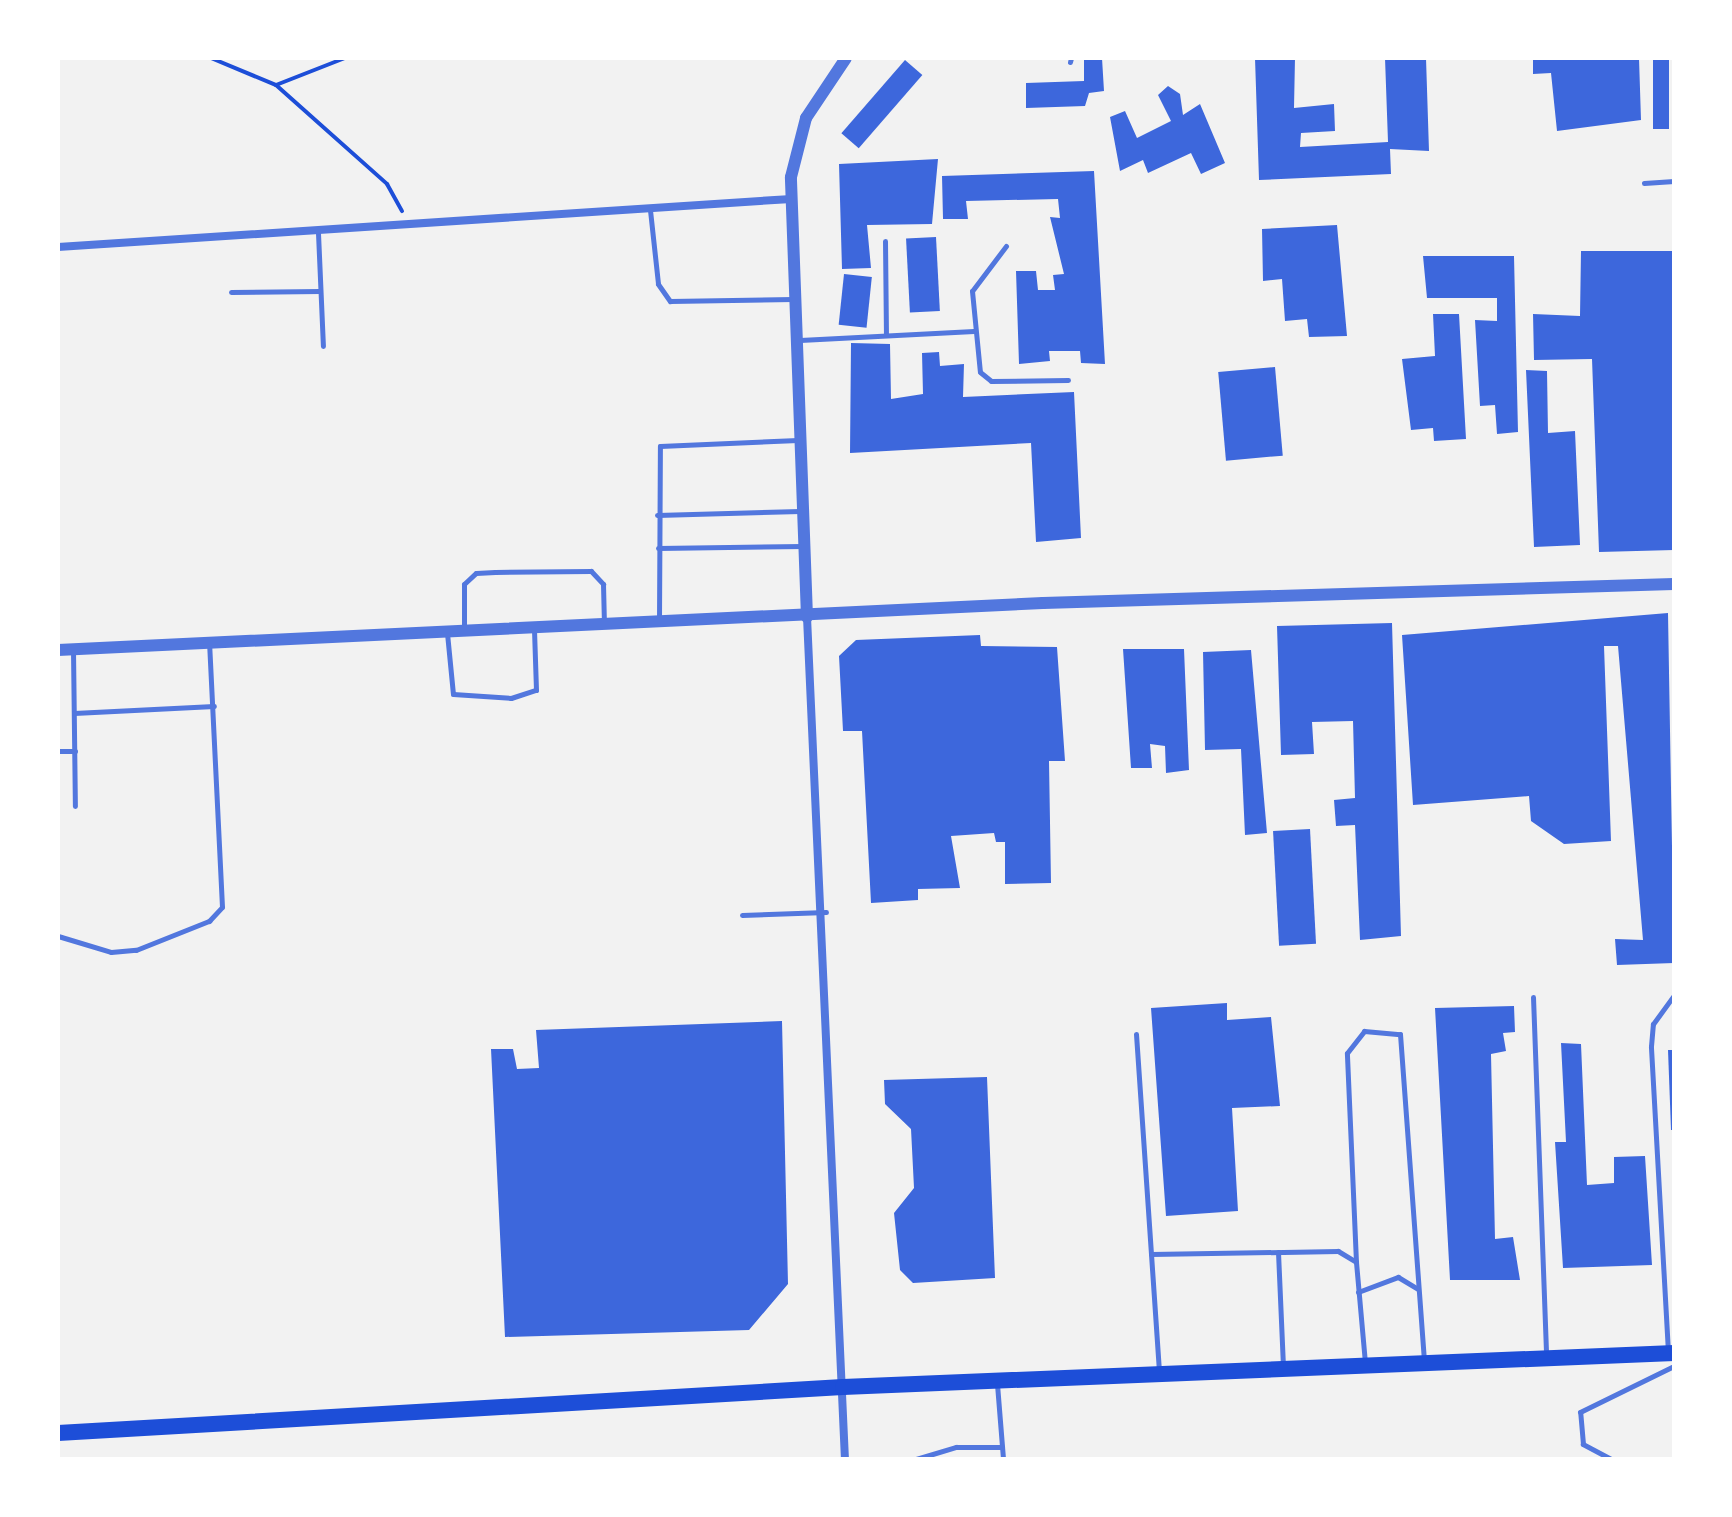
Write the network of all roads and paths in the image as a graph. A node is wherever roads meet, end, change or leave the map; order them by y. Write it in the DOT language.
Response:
graph roads {
  1 [pos="211,58"];
  2 [pos="345,58"];
  3 [pos="846,58"];
  4 [pos="276,85"];
  5 [pos="1674,181"];
  6 [pos="1644,183"];
  7 [pos="791,199"];
  8 [pos="650,210"];
  9 [pos="412,228"];
  10 [pos="318,233"];
  11 [pos="885,241"];
  12 [pos="1006,246"];
  13 [pos="58,247"];
  14 [pos="320,291"];
  15 [pos="231,292"];
  16 [pos="793,299"];
  17 [pos="974,331"];
  18 [pos="886,335"];
  19 [pos="795,340"];
  20 [pos="323,346"];
  21 [pos="1068,380"];
  22 [pos="798,440"];
  23 [pos="801,511"];
  24 [pos="657,515"];
  25 [pos="803,546"];
  26 [pos="658,548"];
  27 [pos="1674,584"];
  28 [pos="807,617"];
  29 [pos="659,623"];
  30 [pos="604,627"];
  31 [pos="534,629"];
  32 [pos="464,632"];
  33 [pos="447,633"];
  34 [pos="209,643"];
  35 [pos="73,649"];
  36 [pos="58,650"];
  37 [pos="214,706"];
  38 [pos="74,713"];
  39 [pos="58,751"];
  40 [pos="75,751"];
  41 [pos="75,806"];
  42 [pos="826,912"];
  43 [pos="742,915"];
  44 [pos="58,936"];
  45 [pos="1674,995"];
  46 [pos="1533,997"];
  47 [pos="1136,1034"];
  48 [pos="1278,1252"];
  49 [pos="1151,1254"];
  50 [pos="1356,1262"];
  51 [pos="1418,1289"];
  52 [pos="1358,1292"];
  53 [pos="1546,1357"];
  54 [pos="1672,1357"];
  55 [pos="1424,1361"];
  56 [pos="1365,1364"];
  57 [pos="1283,1367"];
  58 [pos="1159,1372"];
  59 [pos="996,1379"];
  60 [pos="843,1387"];
  61 [pos="58,1433"];
  62 [pos="1002,1447"];
  63 [pos="1597,1457"];
  64 [pos="845,1459"];
  65 [pos="916,1459"];
  66 [pos="1003,1459"];
  67 [pos="1611,1459"];
  1 -- 4 [label="path"];
  2 -- 4 [label="path"];
  3 -- 7 [label="street"];
  4 -- 9 [label="path"];
  5 -- 6 [label="lane"];
  7 -- 8 [label="street"];
  7 -- 16 [label="street"];
  8 -- 9 [label="street"];
  8 -- 16 [label="lane"];
  9 -- 10 [label="street"];
  10 -- 13 [label="street"];
  10 -- 14 [label="lane"];
  11 -- 18 [label="lane"];
  12 -- 17 [label="lane"];
  14 -- 15 [label="lane"];
  14 -- 20 [label="lane"];
  16 -- 19 [label="street"];
  17 -- 18 [label="lane"];
  17 -- 21 [label="lane"];
  18 -- 19 [label="lane"];
  19 -- 22 [label="street"];
  22 -- 23 [label="street"];
  22 -- 24 [label="lane"];
  23 -- 24 [label="lane"];
  23 -- 25 [label="street"];
  24 -- 26 [label="lane"];
  25 -- 26 [label="lane"];
  25 -- 28 [label="street"];
  26 -- 29 [label="lane"];
  27 -- 28 [label="street"];
  28 -- 29 [label="street"];
  28 -- 42 [label="street"];
  29 -- 30 [label="street"];
  30 -- 31 [label="street"];
  30 -- 32 [label="lane"];
  31 -- 32 [label="street"];
  31 -- 33 [label="lane"];
  32 -- 33 [label="street"];
  33 -- 34 [label="street"];
  34 -- 35 [label="street"];
  34 -- 37 [label="lane"];
  35 -- 36 [label="street"];
  35 -- 38 [label="lane"];
  37 -- 38 [label="lane"];
  37 -- 44 [label="lane"];
  38 -- 40 [label="lane"];
  39 -- 40 [label="lane"];
  40 -- 41 [label="lane"];
  42 -- 43 [label="lane"];
  42 -- 60 [label="street"];
  45 -- 54 [label="lane"];
  46 -- 53 [label="lane"];
  47 -- 49 [label="lane"];
  48 -- 49 [label="lane"];
  48 -- 50 [label="lane"];
  48 -- 57 [label="lane"];
  49 -- 58 [label="lane"];
  50 -- 51 [label="lane"];
  50 -- 52 [label="lane"];
  51 -- 52 [label="lane"];
  51 -- 55 [label="lane"];
  52 -- 56 [label="lane"];
  53 -- 54 [label="highway"];
  53 -- 55 [label="highway"];
  54 -- 63 [label="lane"];
  55 -- 56 [label="highway"];
  56 -- 57 [label="highway"];
  57 -- 58 [label="highway"];
  58 -- 59 [label="highway"];
  59 -- 60 [label="highway"];
  59 -- 62 [label="lane"];
  60 -- 61 [label="highway"];
  60 -- 64 [label="street"];
  62 -- 65 [label="lane"];
  62 -- 66 [label="lane"];
  63 -- 67 [label="lane"];
}
